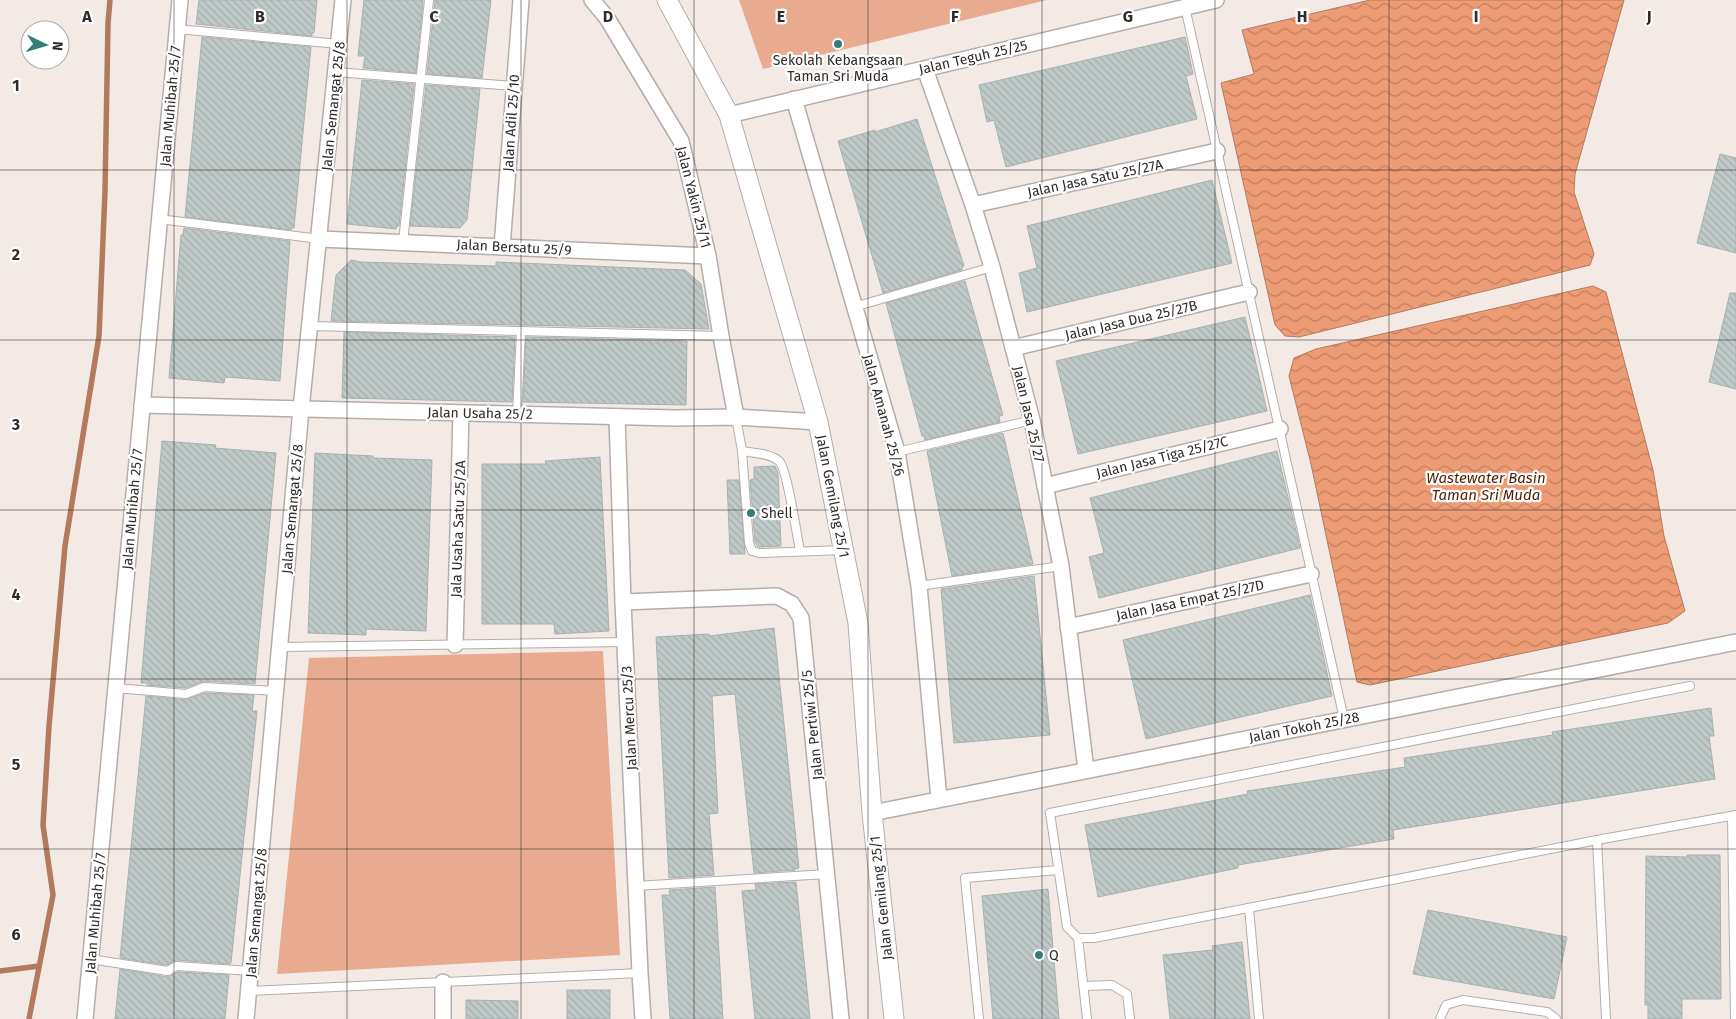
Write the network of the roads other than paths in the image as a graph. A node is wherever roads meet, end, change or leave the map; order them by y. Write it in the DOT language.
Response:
graph roads {
  1 [pos="180,0"];
  2 [pos="343,0"];
  3 [pos="429,0"];
  4 [pos="520,0"];
  5 [pos="592,0"];
  6 [pos="666,0"];
  7 [pos="1216,0"];
  8 [pos="1185,7"];
  9 [pos="177,29"];
  10 [pos="339,44"];
  11 [pos="925,69"];
  12 [pos="336,72"];
  13 [pos="420,79"];
  14 [pos="514,86"];
  15 [pos="794,99"];
  16 [pos="729,115"];
  17 [pos="1217,151"];
  18 [pos="973,205"];
  19 [pos="159,219"];
  20 [pos="320,239"];
  21 [pos="403,242"];
  22 [pos="502,247"];
  23 [pos="708,256"];
  24 [pos="992,267"];
  25 [pos="1249,292"];
  26 [pos="854,307"];
  27 [pos="310,326"];
  28 [pos="521,331"];
  29 [pos="721,336"];
  30 [pos="1013,348"];
  31 [pos="142,405"];
  32 [pos="301,409"];
  33 [pos="461,413"];
  34 [pos="518,414"];
  35 [pos="617,417"];
  36 [pos="736,417"];
  37 [pos="1032,420"];
  38 [pos="818,422"];
  39 [pos="1280,429"];
  40 [pos="742,451"];
  41 [pos="897,452"];
  42 [pos="1045,486"];
  43 [pos="844,550"];
  44 [pos="800,551"];
  45 [pos="1060,566"];
  46 [pos="1312,574"];
  47 [pos="919,586"];
  48 [pos="623,602"];
  49 [pos="1068,627"];
  50 [pos="625,642"];
  51 [pos="1736,642"];
  52 [pos="455,644"];
  53 [pos="280,648"];
  54 [pos="1690,686"];
  55 [pos="116,688"];
  56 [pos="276,691"];
  57 [pos="1344,719"];
  58 [pos="1086,770"];
  59 [pos="939,799"];
  60 [pos="872,813"];
  61 [pos="1734,815"];
  62 [pos="1597,840"];
  63 [pos="1058,870"];
  64 [pos="827,874"];
  65 [pos="636,886"];
  66 [pos="1249,908"];
  67 [pos="1078,938"];
  68 [pos="90,959"];
  69 [pos="251,971"];
  70 [pos="640,973"];
  71 [pos="443,982"];
  72 [pos="1084,986"];
  73 [pos="249,991"];
  74 [pos="85,1019"];
  75 [pos="246,1019"];
  76 [pos="443,1019"];
  77 [pos="643,1019"];
  78 [pos="841,1019"];
  79 [pos="894,1019"];
  80 [pos="979,1019"];
  81 [pos="1087,1019"];
  82 [pos="1130,1019"];
  83 [pos="1259,1019"];
  84 [pos="1440,1019"];
  85 [pos="1556,1019"];
  86 [pos="1606,1019"];
  87 [pos="1735,1019"];
  1 -- 9 [label="street, Jalan Muhibah 25/7"];
  2 -- 10 [label="street, Jalan Semangat 25/8"];
  3 -- 13 [label="lane"];
  4 -- 14 [label="street, Jalan Adil 25/10"];
  5 -- 23 [label="street, Jalan Yakin 25/11"];
  6 -- 16 [label="street, Jalan Gemilang 25/1"];
  7 -- 8 [label="street, Jalan Teguh 25/25"];
  8 -- 11 [label="street, Jalan Teguh 25/25"];
  8 -- 17 [label="lane"];
  9 -- 10 [label="lane"];
  9 -- 19 [label="street, Jalan Muhibah 25/7"];
  10 -- 12 [label="street, Jalan Semangat 25/8"];
  11 -- 15 [label="street, Jalan Teguh 25/25"];
  11 -- 18 [label="street, Jalan Jasa 25/27"];
  12 -- 13 [label="lane"];
  12 -- 20 [label="street, Jalan Semangat 25/8"];
  13 -- 14 [label="lane"];
  13 -- 21 [label="lane"];
  14 -- 22 [label="street, Jalan Adil 25/10"];
  15 -- 16 [label="street, Jalan Teguh 25/25"];
  15 -- 26 [label="street, Jalan Amanah 25/26"];
  16 -- 38 [label="street, Jalan Gemilang 25/1"];
  17 -- 18 [label="street, Jalan Jasa Satu 25/27A"];
  17 -- 25 [label="lane"];
  18 -- 24 [label="street, Jalan Jasa 25/27"];
  19 -- 20 [label="lane"];
  19 -- 31 [label="street, Jalan Muhibah 25/7"];
  20 -- 21 [label="street, Jalan Bersatu 25/9"];
  20 -- 27 [label="street, Jalan Semangat 25/8"];
  21 -- 22 [label="street, Jalan Bersatu 25/9"];
  22 -- 23 [label="street, Jalan Bersatu 25/9"];
  23 -- 29 [label="street, Jalan Yakin 25/11"];
  24 -- 26 [label="lane"];
  24 -- 30 [label="street, Jalan Jasa 25/27"];
  25 -- 30 [label="street, Jalan Jasa Dua 25/27B"];
  25 -- 39 [label="lane"];
  26 -- 41 [label="street, Jalan Amanah 25/26"];
  27 -- 28 [label="lane"];
  27 -- 32 [label="street, Jalan Semangat 25/8"];
  28 -- 29 [label="lane"];
  28 -- 34 [label="lane"];
  29 -- 36 [label="street, Jalan Yakin 25/11"];
  30 -- 37 [label="street, Jalan Jasa 25/27"];
  31 -- 32 [label="street, Jalan Usaha 25/2"];
  31 -- 55 [label="street, Jalan Muhibah 25/7"];
  32 -- 33 [label="street, Jalan Usaha 25/2"];
  32 -- 53 [label="street, Jalan Semangat 25/8"];
  33 -- 34 [label="street, Jalan Usaha 25/2"];
  33 -- 52 [label="street, Jala Usaha Satu 25/2A"];
  34 -- 35 [label="street, Jalan Usaha 25/2"];
  35 -- 36 [label="street, Jalan Usaha 25/2"];
  35 -- 48 [label="street, Jalan Mercu 25/3"];
  36 -- 38 [label="street, Jalan Usaha 25/2"];
  36 -- 40 [label="lane"];
  37 -- 41 [label="lane"];
  37 -- 42 [label="street, Jalan Jasa 25/27"];
  38 -- 43 [label="street, Jalan Gemilang 25/1"];
  39 -- 42 [label="street, Jalan Jasa Tiga 25/27C"];
  39 -- 46 [label="lane"];
  40 -- 44 [label="lane"];
  40 -- 44 [label="lane"];
  41 -- 47 [label="street, Jalan Amanah 25/26"];
  42 -- 45 [label="street, Jalan Jasa 25/27"];
  43 -- 44 [label="lane"];
  43 -- 60 [label="street, Jalan Gemilang 25/1"];
  45 -- 47 [label="lane"];
  45 -- 49 [label="street, Jalan Jasa 25/27"];
  46 -- 49 [label="street, Jalan Jasa Empat 25/27D"];
  46 -- 57 [label="lane"];
  47 -- 59 [label="street, Jalan Amanah 25/26"];
  48 -- 50 [label="street, Jalan Mercu 25/3"];
  48 -- 64 [label="street, Jalan Pertiwi 25/5"];
  49 -- 58 [label="street, Jalan Jasa 25/27"];
  50 -- 52 [label="lane"];
  50 -- 65 [label="street, Jalan Mercu 25/3"];
  51 -- 57 [label="street, Jalan Tokoh 25/28"];
  52 -- 53 [label="lane"];
  53 -- 56 [label="street, Jalan Semangat 25/8"];
  54 -- 63 [label="lane"];
  55 -- 56 [label="lane"];
  55 -- 68 [label="street, Jalan Muhibah 25/7"];
  56 -- 69 [label="street, Jalan Semangat 25/8"];
  57 -- 58 [label="street, Jalan Tokoh 25/28"];
  58 -- 59 [label="street, Jalan Tokoh 25/28"];
  59 -- 60 [label="street, Jalan Tokoh 25/28"];
  60 -- 79 [label="street, Jalan Gemilang 25/1"];
  61 -- 62 [label="lane"];
  61 -- 87 [label="lane"];
  62 -- 66 [label="lane"];
  62 -- 86 [label="lane"];
  63 -- 67 [label="lane"];
  63 -- 80 [label="lane"];
  64 -- 65 [label="lane"];
  64 -- 78 [label="street, Jalan Pertiwi 25/5"];
  65 -- 70 [label="street, Jalan Mercu 25/3"];
  66 -- 67 [label="lane"];
  66 -- 83 [label="lane"];
  67 -- 72 [label="lane"];
  68 -- 69 [label="lane"];
  68 -- 74 [label="street, Jalan Muhibah 25/7"];
  69 -- 73 [label="street, Jalan Semangat 25/8"];
  70 -- 71 [label="lane"];
  70 -- 77 [label="street, Jalan Mercu 25/3"];
  71 -- 73 [label="lane"];
  71 -- 76 [label="street"];
  72 -- 81 [label="lane"];
  72 -- 82 [label="lane"];
  73 -- 75 [label="street, Jalan Semangat 25/8"];
  84 -- 85 [label="lane"];
}
